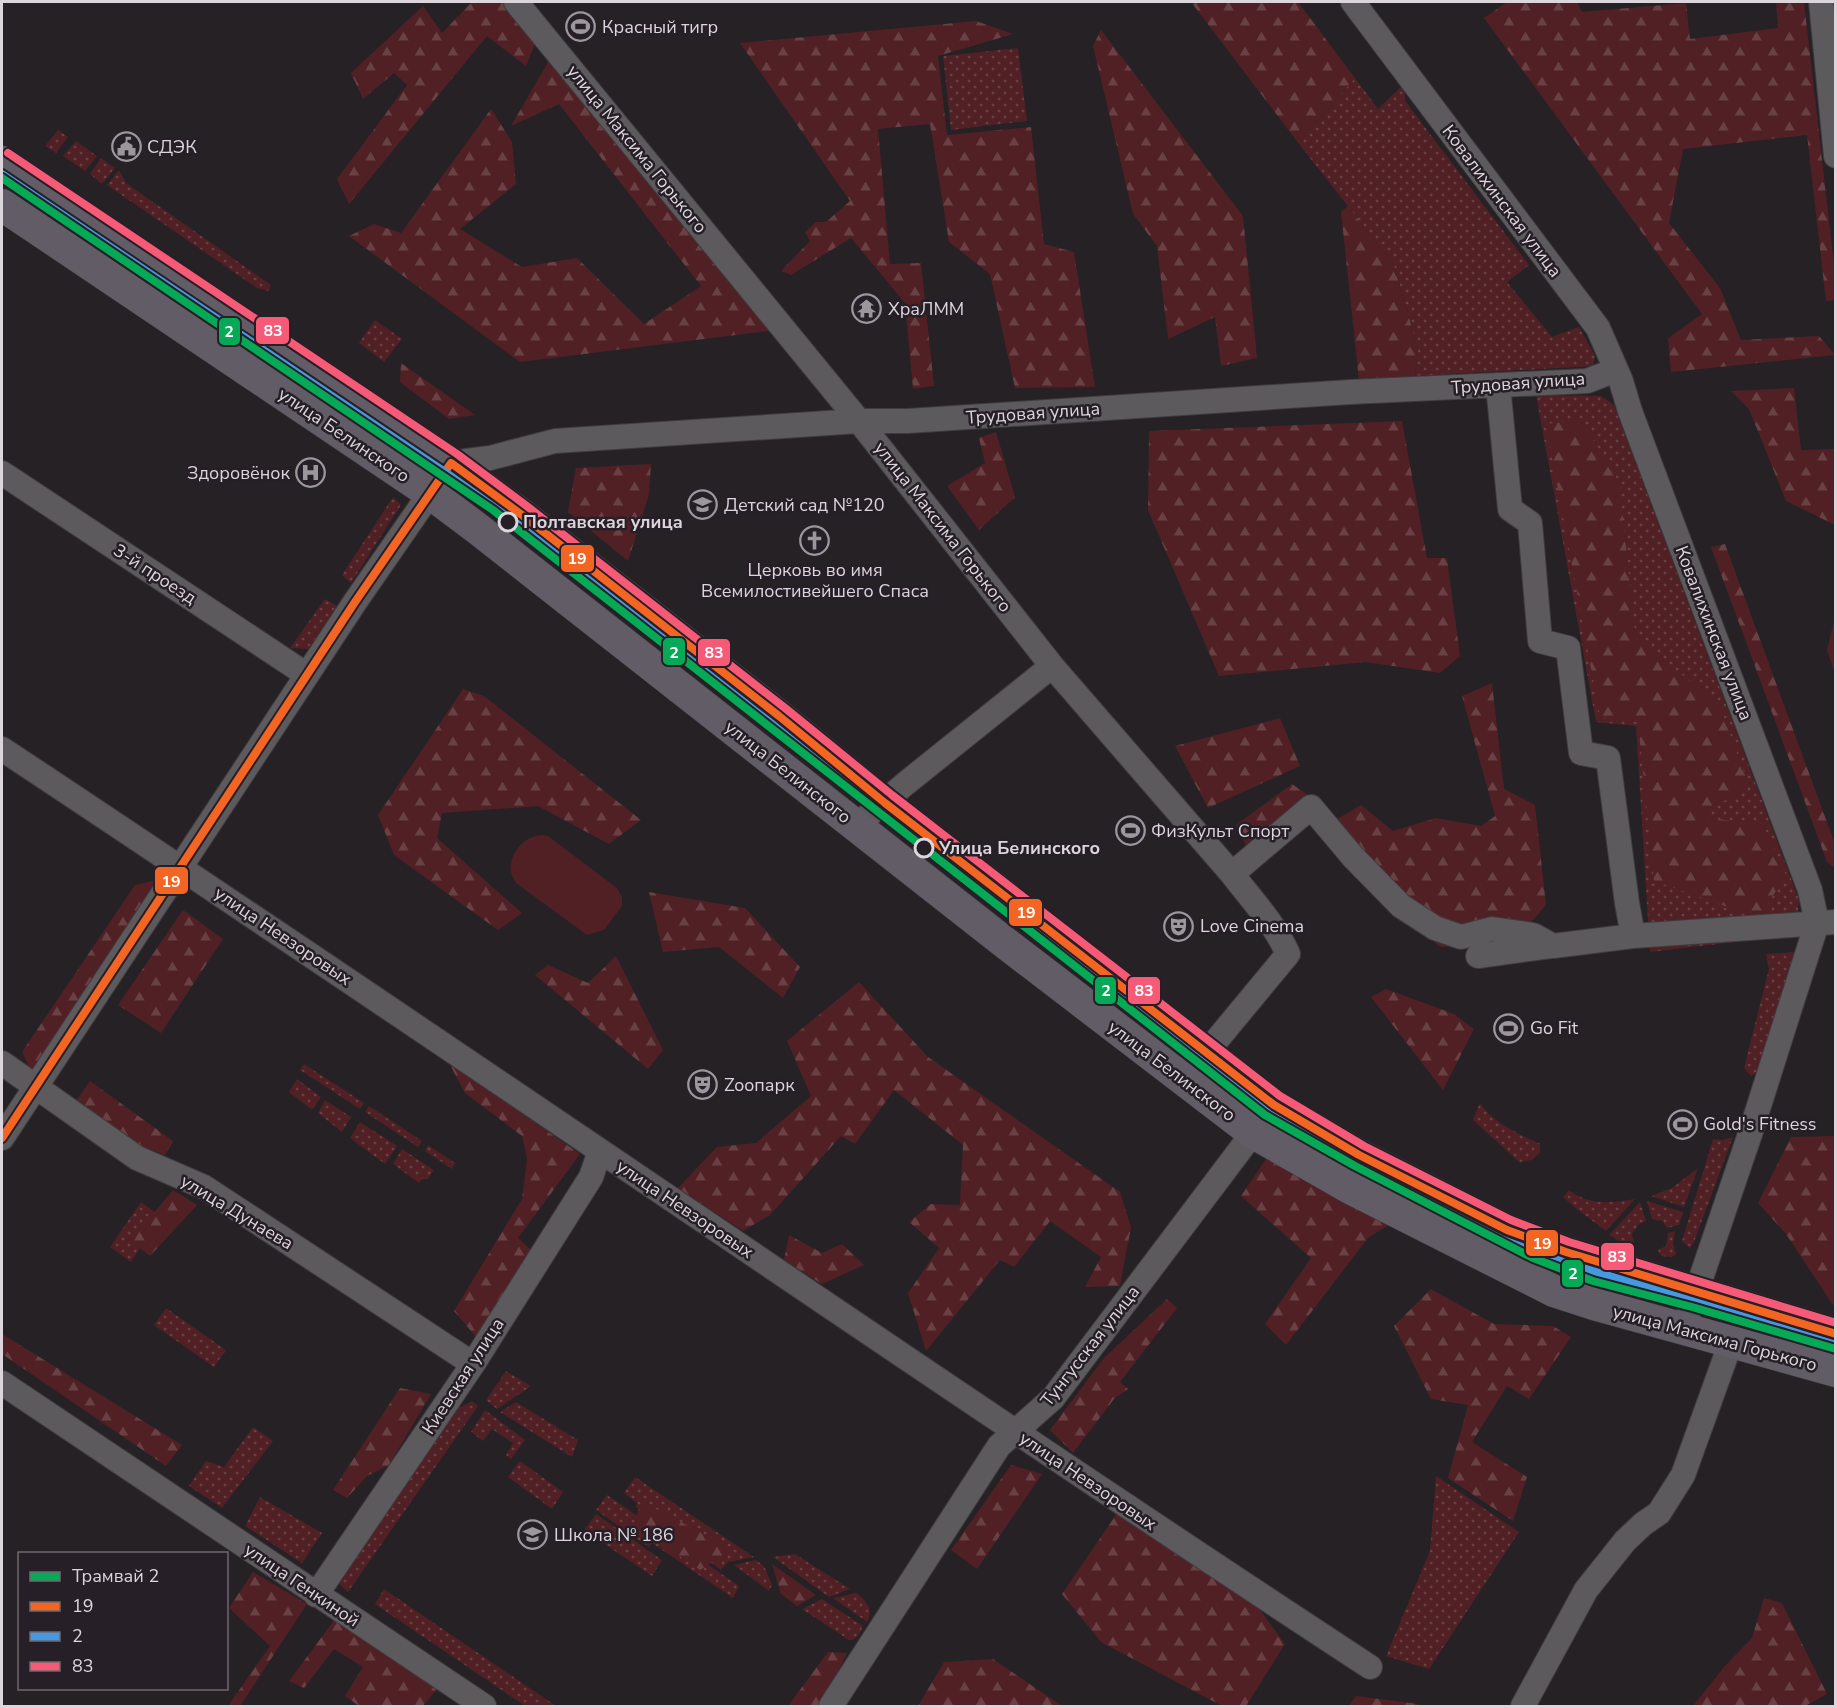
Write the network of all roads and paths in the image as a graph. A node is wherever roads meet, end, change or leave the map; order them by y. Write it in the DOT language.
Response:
graph roads {
  1 [pos="516,2"];
  2 [pos="1353,2"];
  3 [pos="1821,2"];
  4 [pos="1836,156"];
  5 [pos="2,162"];
  6 [pos="2,205"];
  7 [pos="1616,370"];
  8 [pos="1498,385"];
  9 [pos="858,421"];
  10 [pos="451,463"];
  11 [pos="2,473"];
  12 [pos="430,493"];
  13 [pos="1052,666"];
  14 [pos="308,675"];
  15 [pos="2,749"];
  16 [pos="885,802"];
  17 [pos="856,826"];
  18 [pos="180,867"];
  19 [pos="1232,874"];
  20 [pos="1826,922"];
  21 [pos="1633,936"];
  22 [pos="1553,945"];
  23 [pos="1478,956"];
  24 [pos="1206,1053"];
  25 [pos="2,1063"];
  26 [pos="37,1086"];
  27 [pos="1274,1105"];
  28 [pos="1252,1132"];
  29 [pos="2,1138"];
  30 [pos="600,1151"];
  31 [pos="1606,1264"];
  32 [pos="1697,1291"];
  33 [pos="1594,1304"];
  34 [pos="1684,1328"];
  35 [pos="1836,1334"];
  36 [pos="1731,1342"];
  37 [pos="473,1364"];
  38 [pos="1836,1371"];
  39 [pos="2,1383"];
  40 [pos="1015,1431"];
  41 [pos="316,1595"];
  42 [pos="1370,1667"];
  43 [pos="484,1707"];
  44 [pos="831,1707"];
  45 [pos="1523,1707"];
  1 -- 9 [label="street, улица Максима Горького"];
  2 -- 7 [label="street, Ковалихинская улица"];
  3 -- 4 [label="street"];
  5 -- 10 [label="main road, улица Белинского"];
  6 -- 12 [label="main road, улица Белинского"];
  7 -- 8 [label="street, Трудовая улица"];
  7 -- 20 [label="street, Ковалихинская улица"];
  8 -- 9 [label="street, Трудовая улица"];
  8 -- 21 [label="street"];
  9 -- 10 [label="street, Трудовая улица"];
  9 -- 13 [label="street, улица Максима Горького"];
  10 -- 12 [label="street"];
  10 -- 16 [label="main road, улица Белинского"];
  11 -- 14 [label="street, 3-й проезд"];
  12 -- 14 [label="street"];
  12 -- 17 [label="main road, улица Белинского"];
  13 -- 16 [label="street"];
  13 -- 19 [label="street, улица Максима Горького"];
  14 -- 18 [label="street"];
  15 -- 18 [label="street, улица Невзоровых"];
  16 -- 17 [label="street"];
  16 -- 24 [label="main road, улица Белинского"];
  17 -- 28 [label="main road, улица Белинского"];
  18 -- 26 [label="street"];
  18 -- 30 [label="street, улица Невзоровых"];
  19 -- 22 [label="street"];
  19 -- 24 [label="street, улица Максима Горького"];
  20 -- 21 [label="street"];
  20 -- 32 [label="street"];
  21 -- 22 [label="street"];
  22 -- 23 [label="street"];
  24 -- 27 [label="main road, улица Белинского"];
  25 -- 26 [label="street, улица Дунаева"];
  26 -- 29 [label="street"];
  26 -- 37 [label="street, улица Дунаева"];
  27 -- 28 [label="street, Тунгусская улица"];
  27 -- 31 [label="main road, улица Белинского"];
  28 -- 33 [label="main road, улица Белинского"];
  28 -- 40 [label="street, Тунгусская улица"];
  30 -- 37 [label="street, Киевская улица"];
  30 -- 40 [label="street, улица Невзоровых"];
  31 -- 32 [label="main road, улица Максима Горького"];
  32 -- 34 [label="street"];
  32 -- 35 [label="main road, улица Максима Горького"];
  33 -- 34 [label="main road, улица Максима Горького"];
  34 -- 36 [label="main road, улица Максима Горького"];
  36 -- 38 [label="main road, улица Максима Горького"];
  36 -- 45 [label="street"];
  37 -- 41 [label="street, Киевская улица"];
  39 -- 41 [label="street, улица Генкиной"];
  40 -- 42 [label="street, улица Невзоровых"];
  40 -- 44 [label="street, Тунгусская улица"];
  41 -- 43 [label="street, улица Генкиной"];
}
